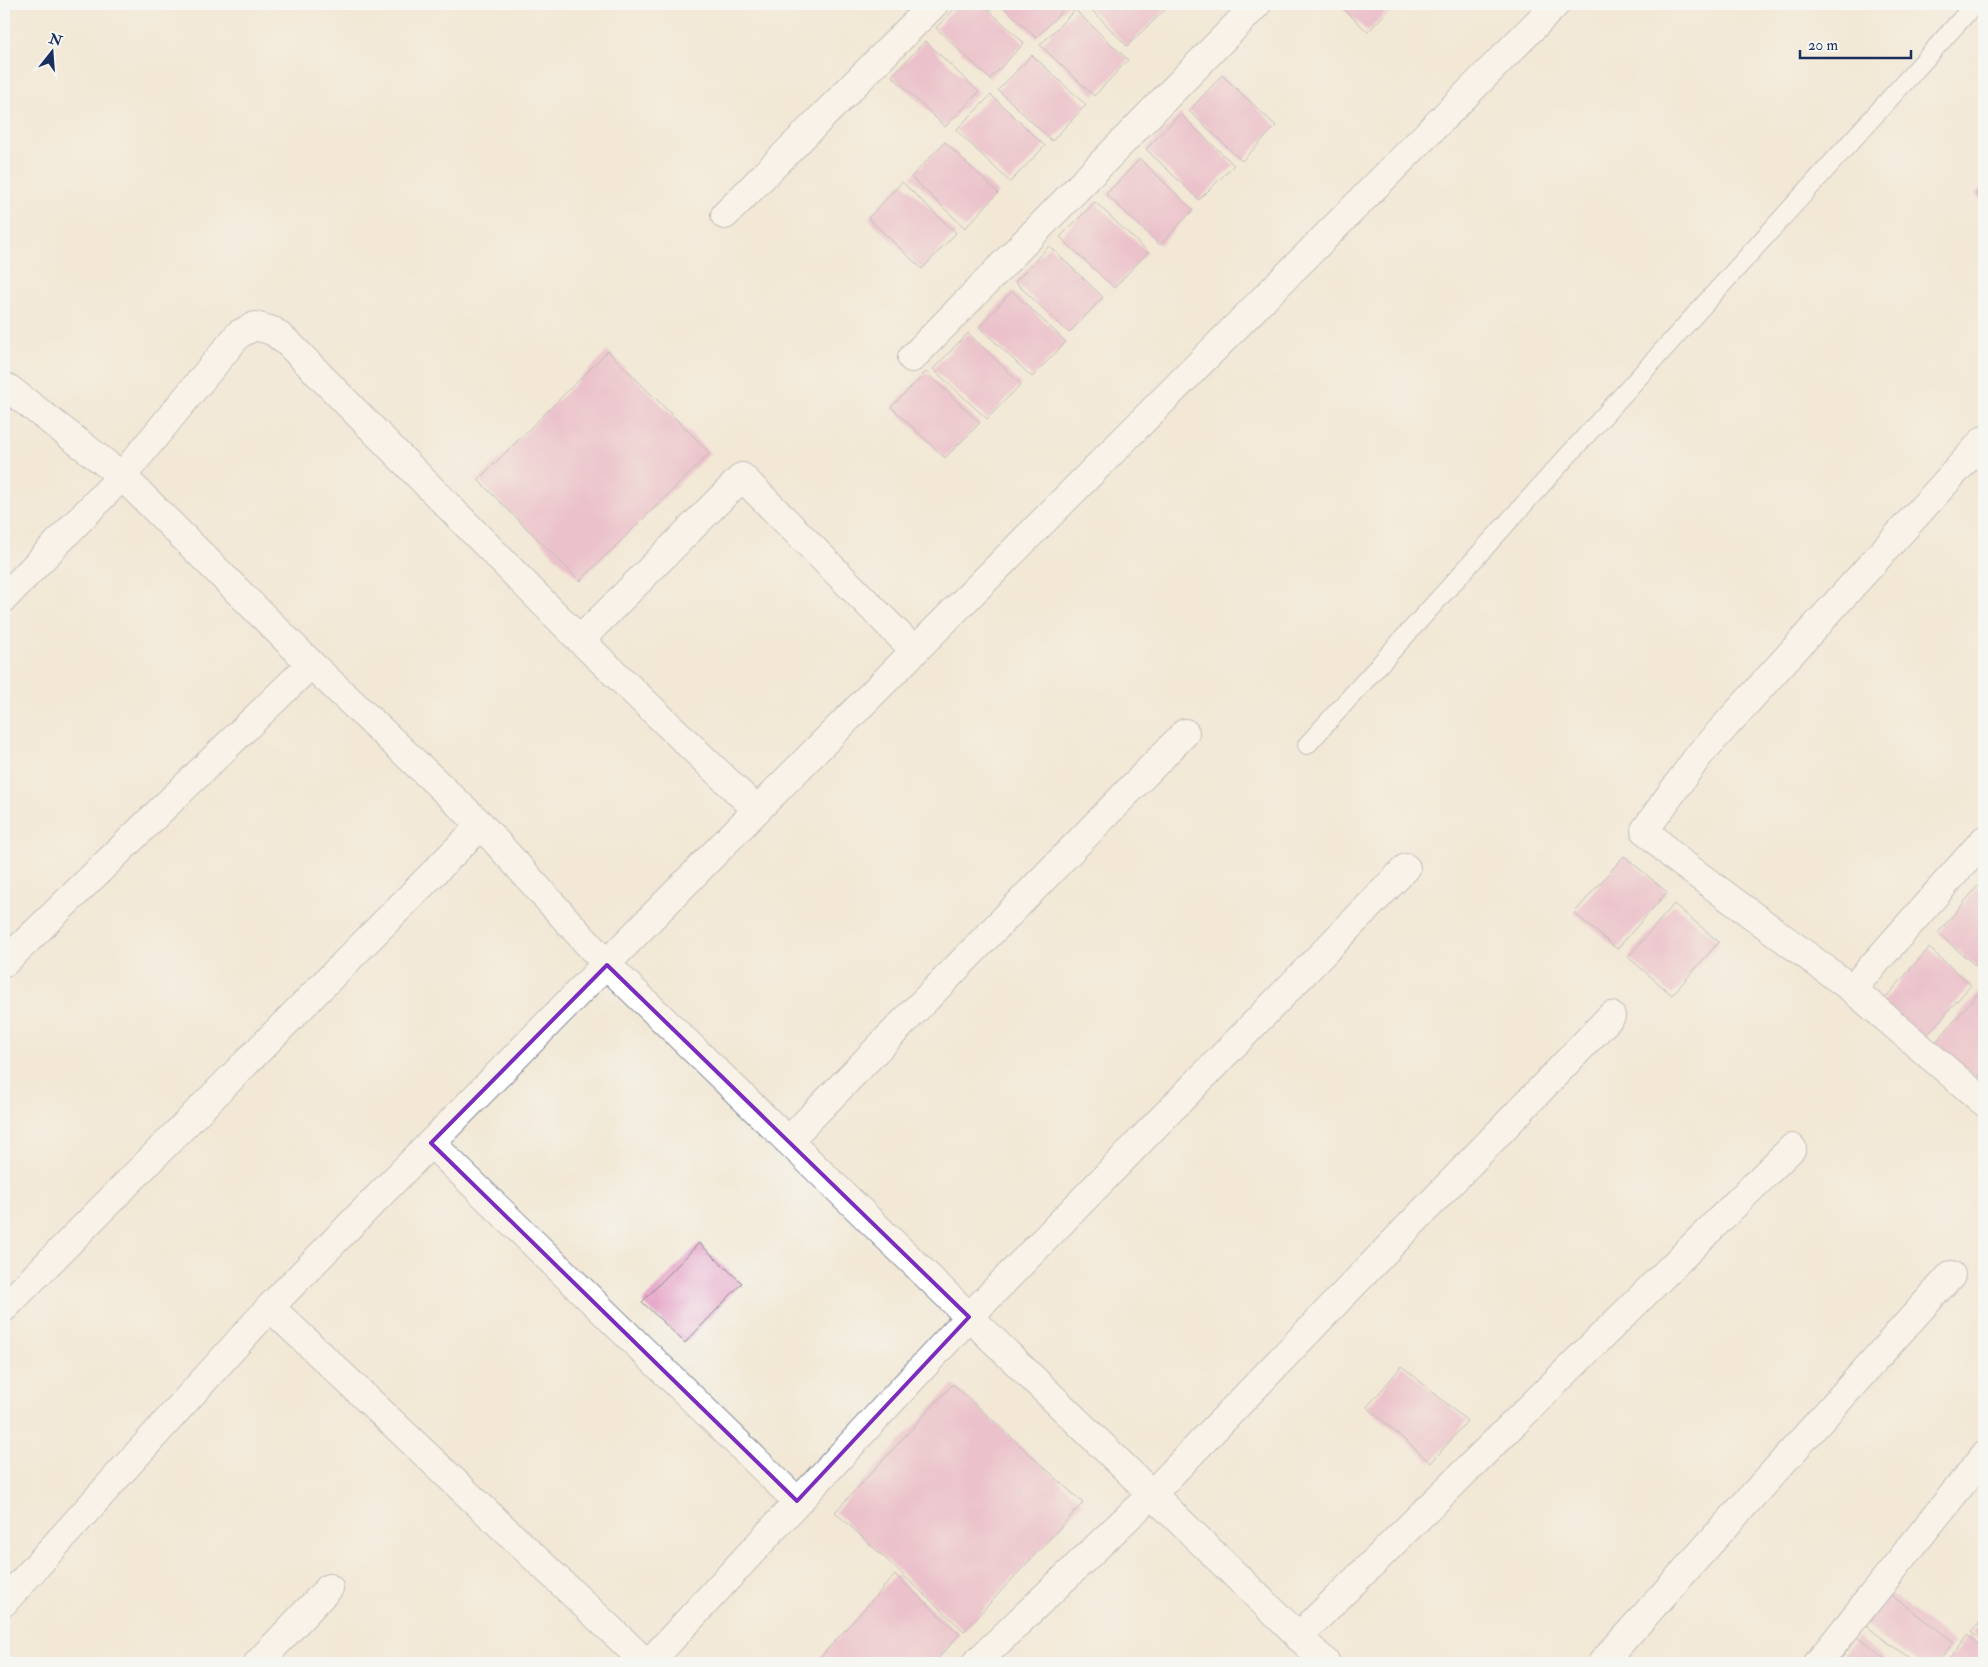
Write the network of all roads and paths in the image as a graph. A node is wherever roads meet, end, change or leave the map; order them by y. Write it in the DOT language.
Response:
graph roads {
  1 [pos="934,4"];
  2 [pos="1257,4"];
  3 [pos="1556,4"];
  4 [pos="1975,4"];
  5 [pos="724,215"];
  6 [pos="912,358"];
  7 [pos="8,388"];
  8 [pos="1984,440"];
  9 [pos="122,476"];
  10 [pos="4,598"];
  11 [pos="580,640"];
  12 [pos="915,651"];
  13 [pos="311,664"];
  14 [pos="1185,733"];
  15 [pos="1307,745"];
  16 [pos="757,810"];
  17 [pos="481,825"];
  18 [pos="1984,840"];
  19 [pos="1406,868"];
  20 [pos="4,964"];
  21 [pos="607,964"];
  22 [pos="1852,989"];
  23 [pos="1611,1016"];
  24 [pos="1984,1102"];
  25 [pos="788,1141"];
  26 [pos="431,1143"];
  27 [pos="1792,1148"];
  28 [pos="1951,1275"];
  29 [pos="270,1307"];
  30 [pos="4,1308"];
  31 [pos="969,1317"];
  32 [pos="1984,1456"];
  33 [pos="1151,1495"];
  34 [pos="797,1501"];
  35 [pos="329,1588"];
  36 [pos="4,1602"];
  37 [pos="1298,1637"];
  38 [pos="258,1663"];
  39 [pos="648,1663"];
  40 [pos="976,1663"];
  41 [pos="1326,1663"];
  42 [pos="1602,1663"];
  43 [pos="1818,1663"];
  1 -- 5 [label="street"];
  2 -- 6 [label="street"];
  3 -- 12 [label="street"];
  4 -- 15 [label="lane"];
  7 -- 9 [label="street"];
  8 -- 22 [label="street"];
  9 -- 10 [label="street"];
  9 -- 11 [label="street"];
  9 -- 13 [label="street"];
  11 -- 12 [label="street"];
  11 -- 16 [label="street"];
  12 -- 16 [label="street"];
  13 -- 17 [label="street"];
  13 -- 20 [label="street"];
  14 -- 25 [label="street"];
  16 -- 21 [label="street"];
  17 -- 21 [label="street"];
  17 -- 30 [label="street"];
  18 -- 22 [label="street"];
  19 -- 31 [label="street"];
  21 -- 25 [label="street"];
  21 -- 26 [label="street"];
  22 -- 24 [label="street"];
  23 -- 33 [label="street"];
  25 -- 31 [label="street"];
  26 -- 29 [label="street"];
  26 -- 34 [label="street"];
  27 -- 37 [label="street"];
  28 -- 42 [label="street"];
  29 -- 36 [label="street"];
  29 -- 39 [label="street"];
  31 -- 33 [label="street"];
  31 -- 34 [label="street"];
  32 -- 43 [label="street"];
  33 -- 37 [label="street"];
  33 -- 40 [label="street"];
  34 -- 39 [label="street"];
  35 -- 38 [label="street"];
  37 -- 41 [label="street"];
}
